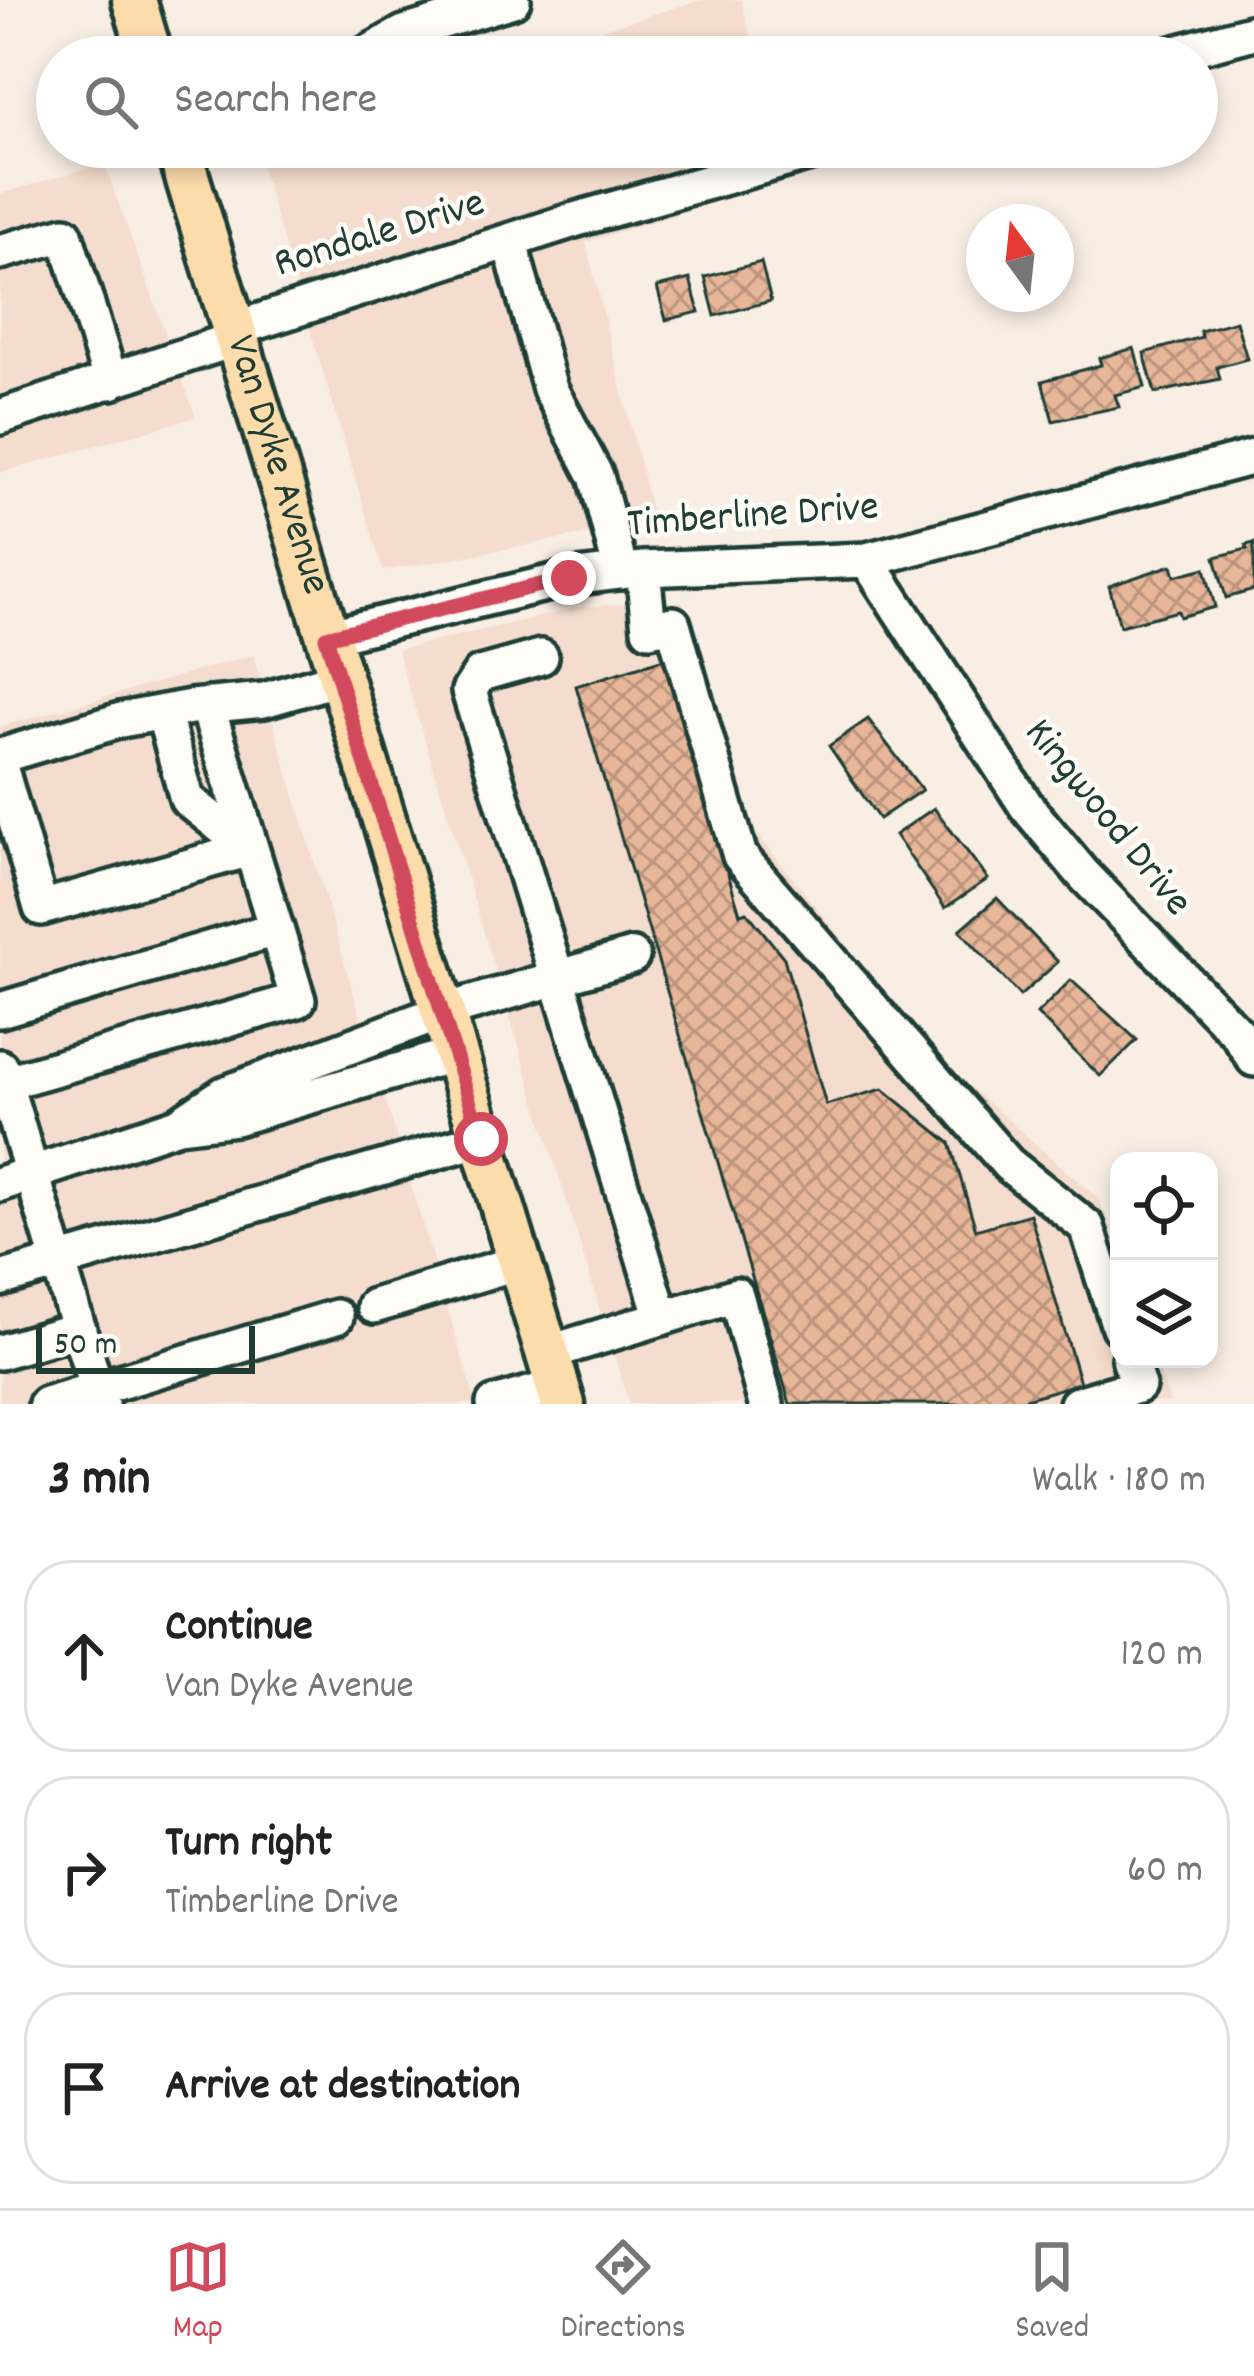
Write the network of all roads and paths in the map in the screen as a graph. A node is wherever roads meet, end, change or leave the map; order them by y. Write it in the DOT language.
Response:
graph roads {
  1 [pos="134,0"];
  2 [pos="513,0"];
  3 [pos="1254,32"];
  4 [pos="145,36"];
  5 [pos="399,36"];
  6 [pos="1218,42"];
  7 [pos="184,168"];
  8 [pos="756,168"];
  9 [pos="510,243"];
  10 [pos="0,252"];
  11 [pos="234,334"];
  12 [pos="112,382"];
  13 [pos="0,417"];
  14 [pos="1254,457"];
  15 [pos="867,560"];
  16 [pos="632,571"];
  17 [pos="326,637"];
  18 [pos="541,657"];
  19 [pos="339,678"];
  20 [pos="207,705"];
  21 [pos="163,712"];
  22 [pos="0,756"];
  23 [pos="0,766"];
  24 [pos="240,852"];
  25 [pos="276,929"];
  26 [pos="632,956"];
  27 [pos="557,978"];
  28 [pos="0,1010"];
  29 [pos="442,1012"];
  30 [pos="1249,1038"];
  31 [pos="454,1054"];
  32 [pos="2,1078"];
  33 [pos="178,1125"];
  34 [pos="481,1139"];
  35 [pos="16,1179"];
  36 [pos="58,1262"];
  37 [pos="519,1262"];
  38 [pos="0,1279"];
  39 [pos="1110,1299"];
  40 [pos="374,1306"];
  41 [pos="336,1317"];
  42 [pos="662,1318"];
  43 [pos="79,1329"];
  44 [pos="0,1352"];
  45 [pos="1133,1368"];
  46 [pos="555,1381"];
  47 [pos="99,1397"];
  48 [pos="46,1404"];
  49 [pos="494,1404"];
  50 [pos="766,1404"];
  51 [pos="1077,1404"];
  1 -- 4 [label="main road"];
  2 -- 5 [label="street"];
  3 -- 6 [label="street"];
  7 -- 11 [label="main road, Van Dyke Avenue"];
  8 -- 9 [label="street, Rondale Drive"];
  9 -- 11 [label="street, Rondale Drive"];
  9 -- 16 [label="street"];
  10 -- 12 [label="street"];
  11 -- 12 [label="street, Rondale Drive"];
  11 -- 17 [label="main road, Van Dyke Avenue"];
  12 -- 13 [label="street, Rondale Drive"];
  14 -- 15 [label="street, Timberline Drive"];
  15 -- 16 [label="street, Timberline Drive"];
  15 -- 30 [label="street, Kingwood Drive"];
  16 -- 17 [label="street, Timberline Drive"];
  16 -- 39 [label="street"];
  17 -- 19 [label="main road, Van Dyke Avenue"];
  18 -- 27 [label="street"];
  19 -- 20 [label="street"];
  19 -- 29 [label="main road, Van Dyke Avenue"];
  20 -- 21 [label="street"];
  20 -- 24 [label="street"];
  21 -- 22 [label="street"];
  21 -- 24 [label="street"];
  23 -- 24 [label="street"];
  24 -- 25 [label="street"];
  25 -- 28 [label="street"];
  25 -- 32 [label="street"];
  26 -- 27 [label="street"];
  27 -- 29 [label="street"];
  27 -- 42 [label="street"];
  29 -- 31 [label="main road, Van Dyke Avenue"];
  29 -- 33 [label="street"];
  31 -- 33 [label="street"];
  31 -- 34 [label="main road, Van Dyke Avenue"];
  32 -- 35 [label="street"];
  33 -- 35 [label="street"];
  34 -- 36 [label="street"];
  34 -- 37 [label="main road, Van Dyke Avenue"];
  35 -- 36 [label="street"];
  36 -- 38 [label="street"];
  36 -- 43 [label="street"];
  37 -- 40 [label="street"];
  37 -- 46 [label="main road, Van Dyke Avenue"];
  41 -- 47 [label="street"];
  42 -- 46 [label="street"];
  42 -- 50 [label="street"];
  43 -- 44 [label="street"];
  43 -- 47 [label="street"];
  45 -- 51 [label="street"];
  46 -- 49 [label="street"];
  47 -- 48 [label="street"];
}
